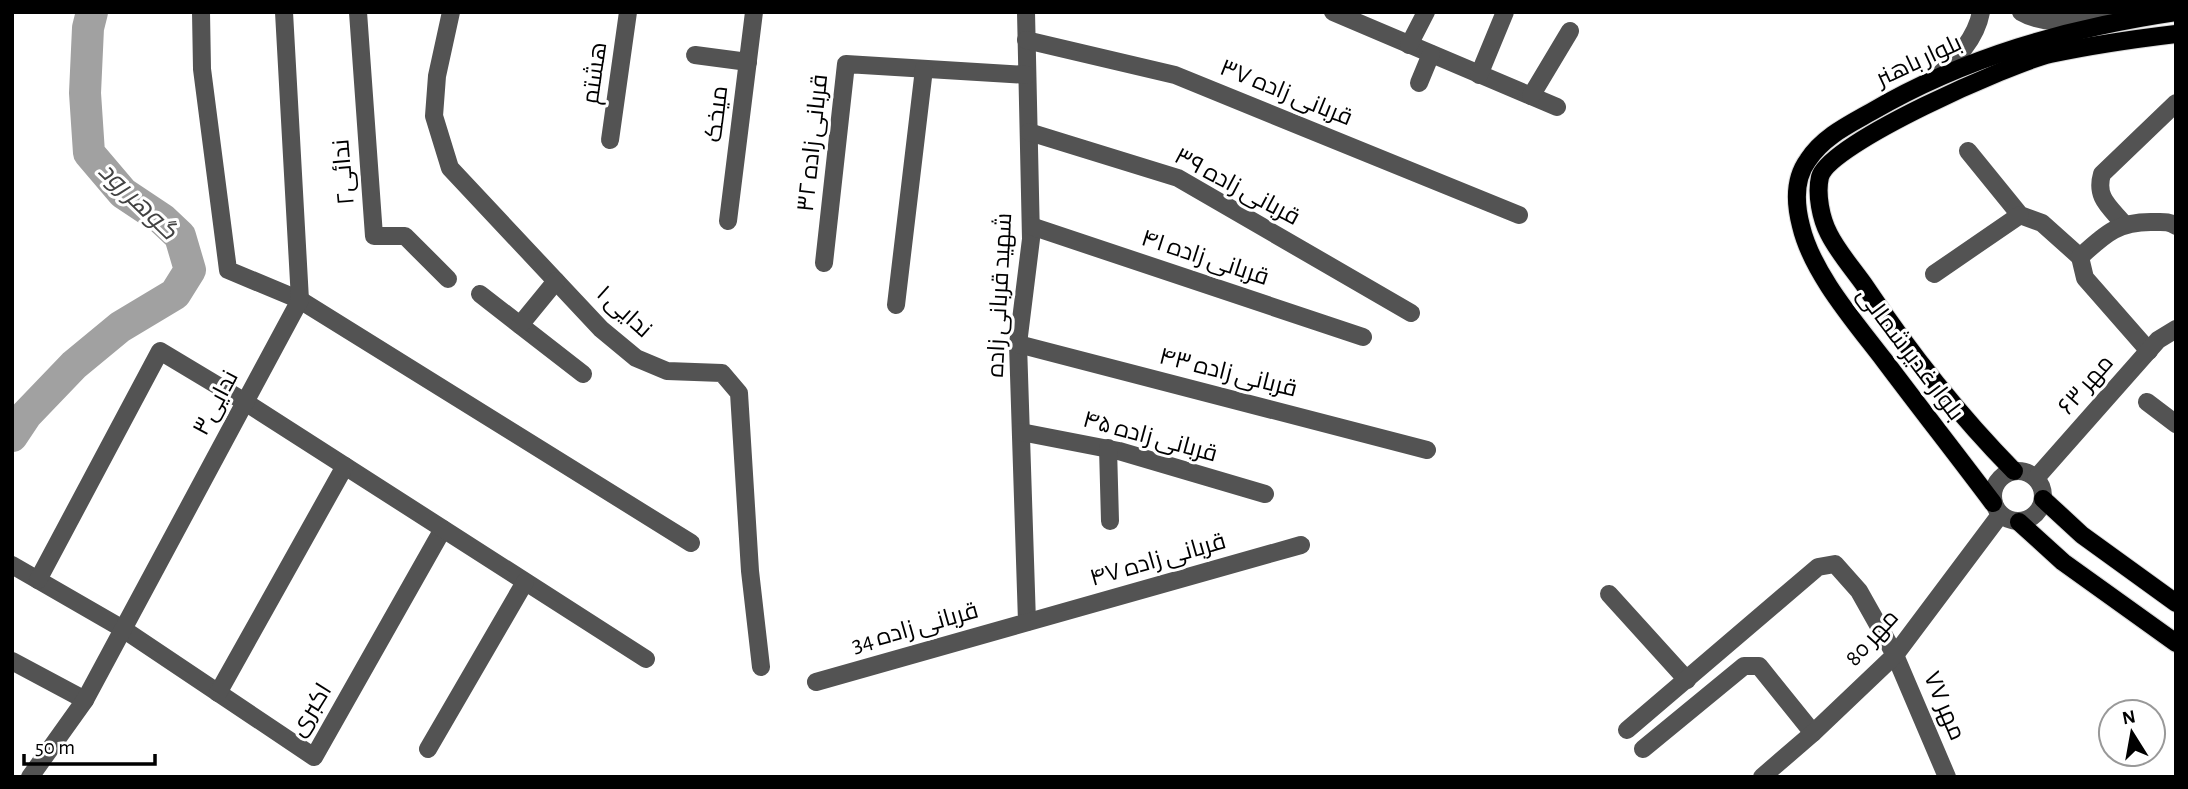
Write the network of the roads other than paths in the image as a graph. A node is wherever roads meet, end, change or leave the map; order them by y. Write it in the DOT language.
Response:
graph roads {
  1 [pos="201,12"];
  2 [pos="284,12"];
  3 [pos="358,12"];
  4 [pos="451,12"];
  5 [pos="628,12"];
  6 [pos="754,12"];
  7 [pos="1026,12"];
  8 [pos="1333,12"];
  9 [pos="1426,12"];
  10 [pos="1505,12"];
  11 [pos="1981,12"];
  12 [pos="2021,12"];
  13 [pos="2176,12"];
  14 [pos="1353,16"];
  15 [pos="2131,19"];
  16 [pos="1570,31"];
  17 [pos="2176,34"];
  18 [pos="1026,40"];
  19 [pos="1409,45"];
  20 [pos="1431,54"];
  21 [pos="695,55"];
  22 [pos="748,62"];
  23 [pos="924,69"];
  24 [pos="1027,75"];
  25 [pos="1479,75"];
  26 [pos="1937,77"];
  27 [pos="1419,83"];
  28 [pos="1531,96"];
  29 [pos="2176,103"];
  30 [pos="1557,107"];
  31 [pos="1029,132"];
  32 [pos="610,140"];
  33 [pos="1968,151"];
  34 [pos="1519,215"];
  35 [pos="2020,215"];
  36 [pos="1825,220"];
  37 [pos="728,221"];
  38 [pos="2124,224"];
  39 [pos="1031,226"];
  40 [pos="2176,226"];
  41 [pos="1801,227"];
  42 [pos="2080,257"];
  43 [pos="824,263"];
  44 [pos="1934,274"];
  45 [pos="448,279"];
  46 [pos="556,281"];
  47 [pos="480,294"];
  48 [pos="300,300"];
  49 [pos="896,305"];
  50 [pos="1411,313"];
  51 [pos="520,325"];
  52 [pos="2176,329"];
  53 [pos="1363,337"];
  54 [pos="1018,344"];
  55 [pos="2149,351"];
  56 [pos="583,374"];
  57 [pos="244,402"];
  58 [pos="2147,402"];
  59 [pos="2176,424"];
  60 [pos="1021,432"];
  61 [pos="1108,448"];
  62 [pos="1427,450"];
  63 [pos="345,467"];
  64 [pos="2014,471"];
  65 [pos="2036,478"];
  66 [pos="1265,494"];
  67 [pos="2043,499"];
  68 [pos="1997,509"];
  69 [pos="1110,521"];
  70 [pos="2019,522"];
  71 [pos="443,529"];
  72 [pos="691,542"];
  73 [pos="1301,545"];
  74 [pos="12,565"];
  75 [pos="37,580"];
  76 [pos="525,582"];
  77 [pos="1609,594"];
  78 [pos="2176,603"];
  79 [pos="1027,622"];
  80 [pos="123,629"];
  81 [pos="2176,643"];
  82 [pos="1895,655"];
  83 [pos="646,659"];
  84 [pos="12,662"];
  85 [pos="761,667"];
  86 [pos="1687,680"];
  87 [pos="816,682"];
  88 [pos="218,693"];
  89 [pos="85,700"];
  90 [pos="1627,730"];
  91 [pos="1813,733"];
  92 [pos="1643,749"];
  93 [pos="428,750"];
  94 [pos="30,777"];
  95 [pos="1762,777"];
  96 [pos="1947,777"];
  1 -- 48 [label="street"];
  2 -- 48 [label="street"];
  3 -- 45 [label="street, ندائی۲"];
  4 -- 46 [label="street, ندایی ۱"];
  5 -- 32 [label="street, هشتم"];
  6 -- 22 [label="street, میخک"];
  7 -- 18 [label="street, شهید قربانی زاده"];
  8 -- 14 [label="street"];
  9 -- 19 [label="street"];
  10 -- 25 [label="street"];
  11 -- 26 [label="street"];
  12 -- 15 [label="street"];
  13 -- 15 [label="main road, بلوار باهنر"];
  14 -- 19 [label="street"];
  15 -- 26 [label="main road, بلوار باهنر"];
  16 -- 28 [label="street"];
  17 -- 36 [label="main road, بلوار باهنر"];
  18 -- 24 [label="street, شهید قربانی زاده"];
  18 -- 34 [label="street, قربانی زاده ۳۷"];
  19 -- 20 [label="street"];
  20 -- 25 [label="street"];
  20 -- 27 [label="street"];
  21 -- 22 [label="street"];
  22 -- 37 [label="street, میخک"];
  23 -- 24 [label="street, قربانی زاده ۳۲"];
  23 -- 43 [label="street, قربانی زاده ۳۲"];
  23 -- 49 [label="street"];
  24 -- 31 [label="street, شهید قربانی زاده"];
  25 -- 28 [label="street"];
  26 -- 41 [label="main road, بلوار باهنر"];
  28 -- 30 [label="street"];
  29 -- 38 [label="street"];
  31 -- 39 [label="street, شهید قربانی زاده"];
  31 -- 50 [label="street, قربانی زاده ۳۹"];
  33 -- 35 [label="street"];
  35 -- 42 [label="street"];
  35 -- 44 [label="street"];
  36 -- 64 [label="main road, بلوار غدیر شمالی"];
  38 -- 40 [label="street"];
  38 -- 42 [label="street"];
  39 -- 53 [label="street, قربانی زاده ۴۱"];
  39 -- 54 [label="street, شهید قربانی زاده"];
  41 -- 68 [label="main road, بلوار غدیر شمالی"];
  42 -- 55 [label="street"];
  46 -- 51 [label="street"];
  46 -- 85 [label="street, ندایی ۱"];
  47 -- 51 [label="street"];
  48 -- 57 [label="street, ندایی۳"];
  48 -- 72 [label="street"];
  51 -- 56 [label="street"];
  52 -- 55 [label="street, مهر ۶۳"];
  54 -- 60 [label="street, شهید قربانی زاده"];
  54 -- 62 [label="street, قربانی زاده ۴۳"];
  55 -- 65 [label="street, مهر ۶۳"];
  57 -- 63 [label="street"];
  57 -- 75 [label="street"];
  57 -- 80 [label="street, ندایی۳"];
  58 -- 59 [label="street"];
  60 -- 61 [label="street, قربانی زاده ۴۵"];
  60 -- 79 [label="street, شهید قربانی زاده"];
  61 -- 66 [label="street, قربانی زاده ۴۵"];
  61 -- 69 [label="street"];
  63 -- 71 [label="street"];
  63 -- 88 [label="street"];
  64 -- 65 [label="street"];
  64 -- 68 [label="street"];
  65 -- 67 [label="street"];
  67 -- 70 [label="street"];
  67 -- 78 [label="main road"];
  68 -- 70 [label="street"];
  68 -- 82 [label="street, مهر 80"];
  70 -- 81 [label="main road"];
  71 -- 76 [label="street"];
  71 -- 88 [label="street, اکبری"];
  73 -- 79 [label="street, قربانی زاده ۴۷"];
  74 -- 75 [label="street, اکبری"];
  75 -- 80 [label="street, اکبری"];
  76 -- 83 [label="street"];
  76 -- 93 [label="street"];
  77 -- 86 [label="street"];
  79 -- 87 [label="street, قربانی زاده 34"];
  80 -- 88 [label="street, اکبری"];
  80 -- 89 [label="street, ندایی۳"];
  82 -- 86 [label="street, مهر ۷۷"];
  82 -- 91 [label="street, مهر 80"];
  82 -- 96 [label="street, مهر ۷۷"];
  84 -- 89 [label="street"];
  86 -- 90 [label="street"];
  89 -- 94 [label="street, ندایی۳"];
  91 -- 92 [label="street"];
  91 -- 95 [label="street, مهر 80"];
}
